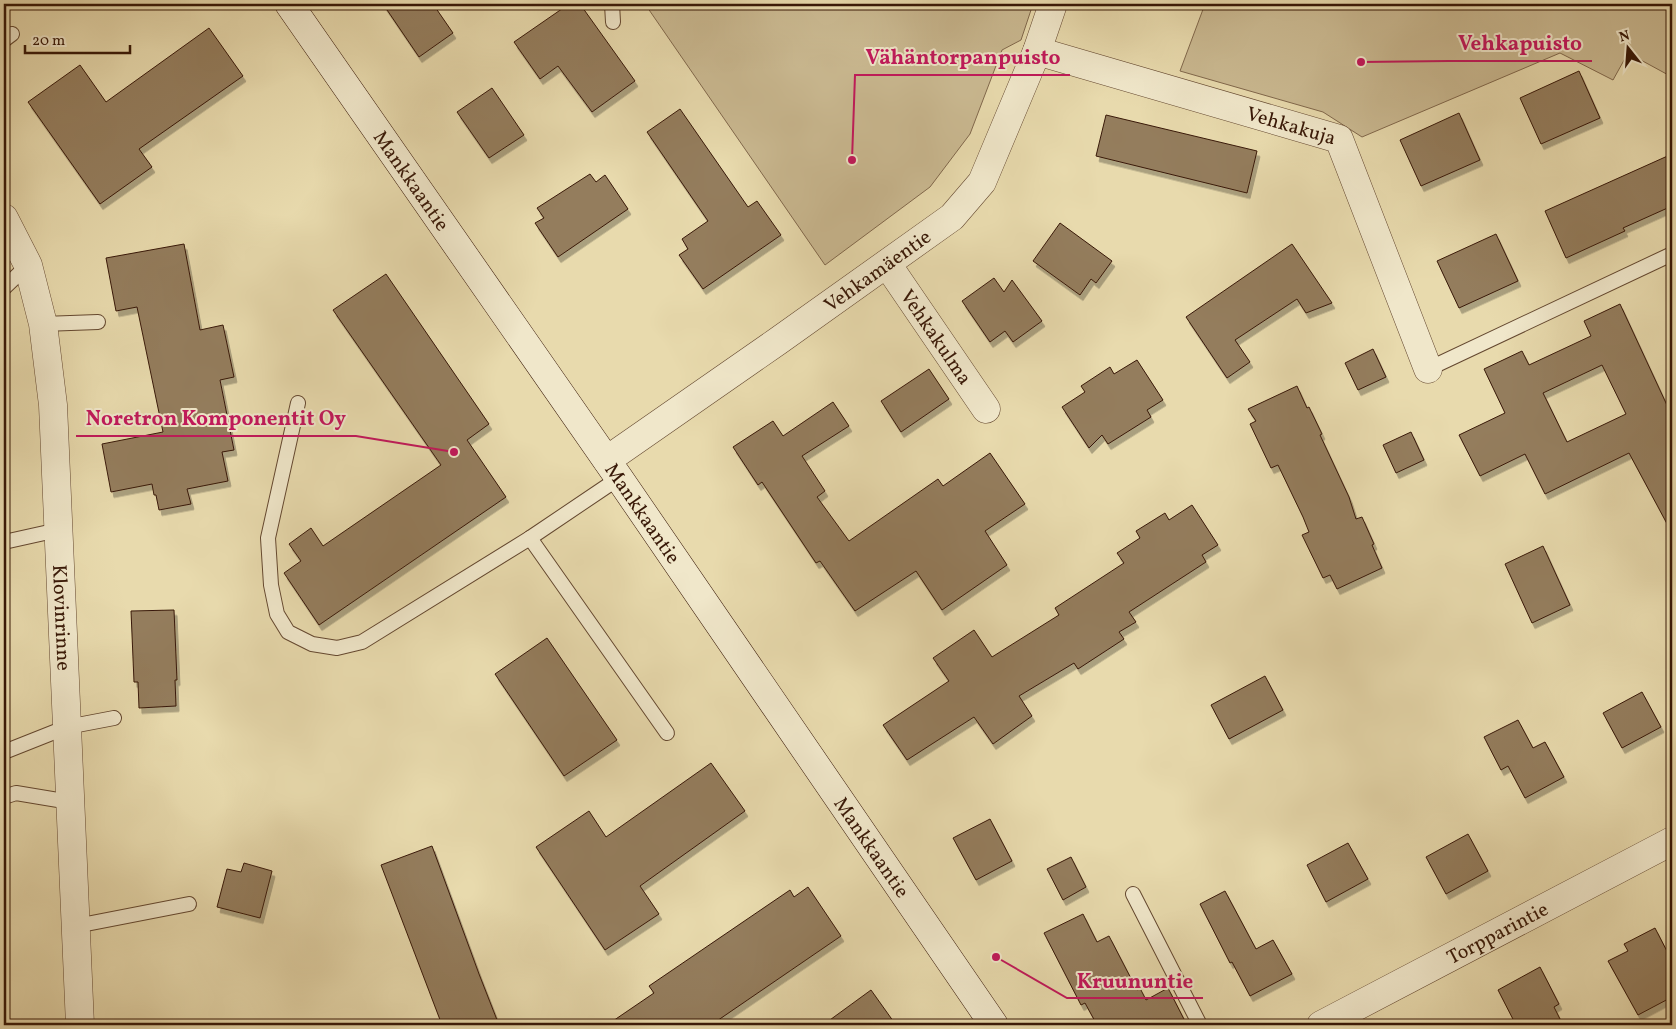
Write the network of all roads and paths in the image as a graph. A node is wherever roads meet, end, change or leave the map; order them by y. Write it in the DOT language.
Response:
graph roads {
  1 [pos="289,4"];
  2 [pos="612,4"];
  3 [pos="1053,4"];
  4 [pos="612,22"];
  5 [pos="1037,51"];
  6 [pos="4,218"];
  7 [pos="1672,254"];
  8 [pos="887,264"];
  9 [pos="28,265"];
  10 [pos="4,288"];
  11 [pos="98,322"];
  12 [pos="43,324"];
  13 [pos="1428,369"];
  14 [pos="298,402"];
  15 [pos="986,409"];
  16 [pos="613,469"];
  17 [pos="58,530"];
  18 [pos="530,538"];
  19 [pos="4,542"];
  20 [pos="114,718"];
  21 [pos="67,727"];
  22 [pos="667,734"];
  23 [pos="4,752"];
  24 [pos="4,797"];
  25 [pos="70,802"];
  26 [pos="1672,841"];
  27 [pos="1133,894"];
  28 [pos="189,904"];
  29 [pos="76,926"];
  30 [pos="80,1025"];
  31 [pos="994,1025"];
  32 [pos="1200,1025"];
  33 [pos="1321,1025"];
  1 -- 16 [label="street, Mankkaantie"];
  2 -- 4 [label="lane"];
  3 -- 5 [label="street, Vehkamäentie"];
  5 -- 8 [label="street, Vehkamäentie"];
  5 -- 13 [label="street, Vehkakuja"];
  6 -- 9 [label="street, Klovinrinne"];
  7 -- 13 [label="lane"];
  8 -- 15 [label="street, Vehkakulma"];
  8 -- 16 [label="street, Vehkamäentie"];
  9 -- 10 [label="lane"];
  9 -- 12 [label="street, Klovinrinne"];
  11 -- 12 [label="lane"];
  12 -- 17 [label="street, Klovinrinne"];
  14 -- 18 [label="lane"];
  16 -- 18 [label="lane"];
  16 -- 31 [label="street, Mankkaantie"];
  17 -- 19 [label="lane"];
  17 -- 21 [label="street, Klovinrinne"];
  18 -- 22 [label="lane"];
  20 -- 21 [label="lane"];
  21 -- 23 [label="lane"];
  21 -- 25 [label="street, Klovinrinne"];
  24 -- 25 [label="lane"];
  25 -- 29 [label="street, Klovinrinne"];
  26 -- 33 [label="street, Torpparintie"];
  27 -- 32 [label="lane"];
  28 -- 29 [label="lane"];
  29 -- 30 [label="street, Klovinrinne"];
}
